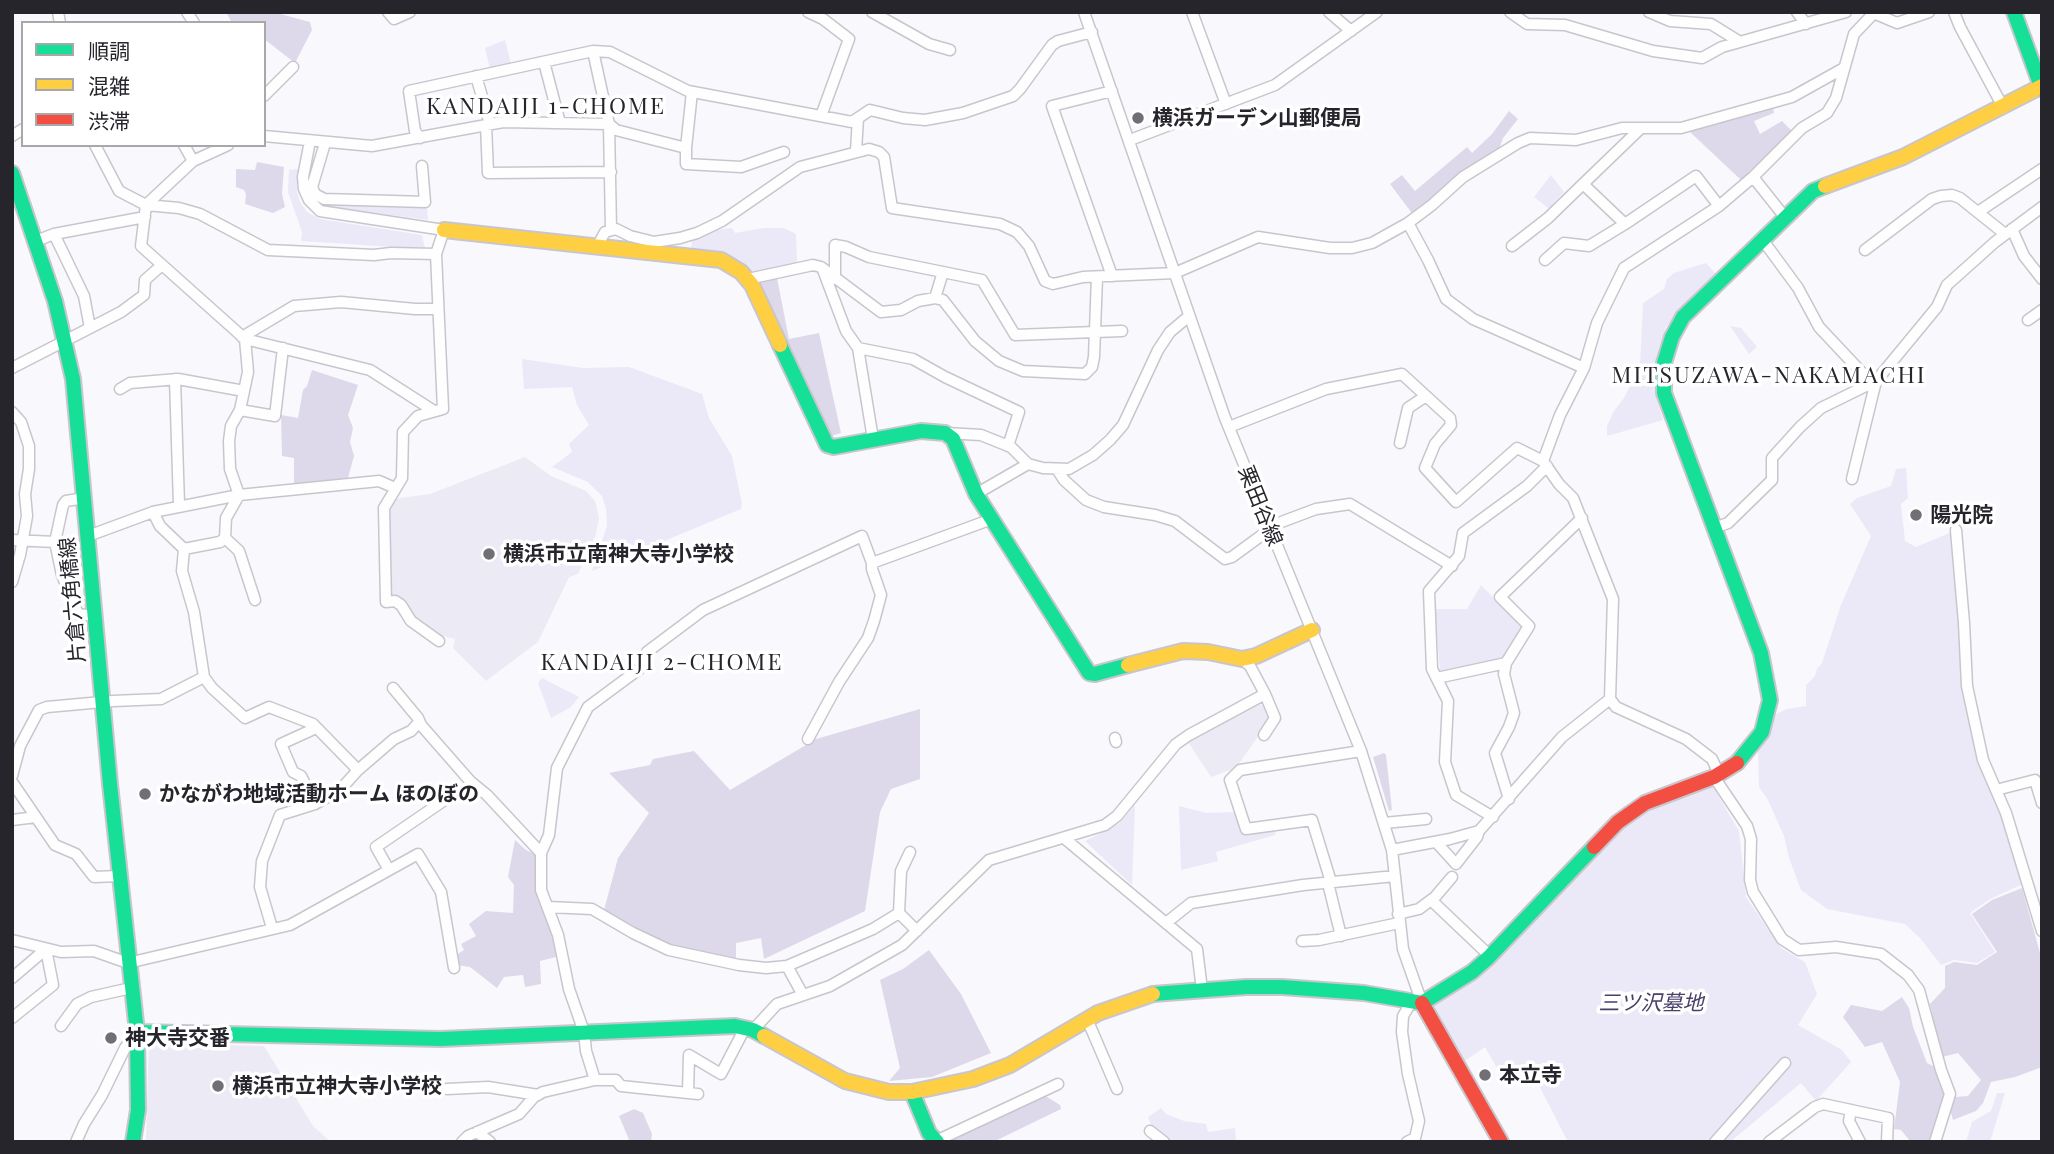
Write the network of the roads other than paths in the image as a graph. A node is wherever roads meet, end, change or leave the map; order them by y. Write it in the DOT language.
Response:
graph roads {
  1 [pos="388,12"];
  2 [pos="410,12"];
  3 [pos="808,12"];
  4 [pos="872,12"];
  5 [pos="1084,12"];
  6 [pos="1192,12"];
  7 [pos="1329,12"];
  8 [pos="1377,12"];
  9 [pos="1510,12"];
  10 [pos="1649,12"];
  11 [pos="1797,12"];
  12 [pos="1846,12"];
  13 [pos="1929,12"];
  14 [pos="1954,12"];
  15 [pos="2014,12"];
  16 [pos="2023,12"];
  17 [pos="1872,13"];
  18 [pos="1806,24"];
  19 [pos="1351,31"];
  20 [pos="1091,32"];
  21 [pos="1740,42"];
  22 [pos="950,50"];
  23 [pos="593,51"];
  24 [pos="544,62"];
  25 [pos="2042,65"];
  26 [pos="293,67"];
  27 [pos="1844,68"];
  28 [pos="476,76"];
  29 [pos="2042,87"];
  30 [pos="1112,90"];
  31 [pos="692,92"];
  32 [pos="266,94"];
  33 [pos="1226,104"];
  34 [pos="2003,107"];
  35 [pos="821,116"];
  36 [pos="858,118"];
  37 [pos="560,123"];
  38 [pos="609,124"];
  39 [pos="488,125"];
  40 [pos="1640,129"];
  41 [pos="266,136"];
  42 [pos="420,138"];
  43 [pos="1130,140"];
  44 [pos="310,141"];
  45 [pos="325,143"];
  46 [pos="100,147"];
  47 [pos="185,147"];
  48 [pos="224,147"];
  49 [pos="686,148"];
  50 [pos="856,151"];
  51 [pos="783,152"];
  52 [pos="193,161"];
  53 [pos="422,166"];
  54 [pos="2042,169"];
  55 [pos="611,172"];
  56 [pos="12,173"];
  57 [pos="1753,177"];
  58 [pos="1583,184"];
  59 [pos="146,205"];
  60 [pos="1719,206"];
  61 [pos="2042,207"];
  62 [pos="1978,212"];
  63 [pos="1784,216"];
  64 [pos="145,218"];
  65 [pos="1408,223"];
  66 [pos="1625,224"];
  67 [pos="444,230"];
  68 [pos="611,230"];
  69 [pos="2008,232"];
  70 [pos="54,234"];
  71 [pos="1762,239"];
  72 [pos="36,241"];
  73 [pos="1512,246"];
  74 [pos="597,247"];
  75 [pos="1865,250"];
  76 [pos="436,254"];
  77 [pos="1545,260"];
  78 [pos="162,265"];
  79 [pos="821,267"];
  80 [pos="943,272"];
  81 [pos="1175,273"];
  82 [pos="1097,276"];
  83 [pos="1112,276"];
  84 [pos="748,279"];
  85 [pos="835,279"];
  86 [pos="2042,279"];
  87 [pos="935,298"];
  88 [pos="438,309"];
  89 [pos="2042,310"];
  90 [pos="1189,316"];
  91 [pos="2028,320"];
  92 [pos="90,328"];
  93 [pos="1122,331"];
  94 [pos="1094,332"];
  95 [pos="243,338"];
  96 [pos="66,342"];
  97 [pos="283,348"];
  98 [pos="858,348"];
  99 [pos="12,368"];
  100 [pos="1584,368"];
  101 [pos="174,379"];
  102 [pos="1875,381"];
  103 [pos="120,388"];
  104 [pos="244,391"];
  105 [pos="1426,396"];
  106 [pos="240,410"];
  107 [pos="434,411"];
  108 [pos="12,412"];
  109 [pos="1228,427"];
  110 [pos="945,433"];
  111 [pos="873,439"];
  112 [pos="1400,443"];
  113 [pos="1008,446"];
  114 [pos="1028,464"];
  115 [pos="1545,464"];
  116 [pos="1057,469"];
  117 [pos="1852,479"];
  118 [pos="395,488"];
  119 [pos="976,494"];
  120 [pos="239,495"];
  121 [pos="85,498"];
  122 [pos="179,505"];
  123 [pos="153,512"];
  124 [pos="1582,518"];
  125 [pos="992,519"];
  126 [pos="1714,528"];
  127 [pos="1269,529"];
  128 [pos="1956,530"];
  129 [pos="89,536"];
  130 [pos="225,538"];
  131 [pos="17,540"];
  132 [pos="55,542"];
  133 [pos="184,549"];
  134 [pos="872,563"];
  135 [pos="1452,566"];
  136 [pos="12,582"];
  137 [pos="255,600"];
  138 [pos="94,616"];
  139 [pos="1312,630"];
  140 [pos="439,640"];
  141 [pos="1242,659"];
  142 [pos="1506,663"];
  143 [pos="204,677"];
  144 [pos="1437,678"];
  145 [pos="393,688"];
  146 [pos="1265,694"];
  147 [pos="1610,699"];
  148 [pos="104,702"];
  149 [pos="419,722"];
  150 [pos="316,728"];
  151 [pos="1264,735"];
  152 [pos="808,739"];
  153 [pos="1361,751"];
  154 [pos="358,770"];
  155 [pos="12,776"];
  156 [pos="1716,776"];
  157 [pos="12,782"];
  158 [pos="1996,790"];
  159 [pos="449,797"];
  160 [pos="1509,799"];
  161 [pos="2042,803"];
  162 [pos="315,804"];
  163 [pos="36,817"];
  164 [pos="1493,817"];
  165 [pos="1426,819"];
  166 [pos="12,820"];
  167 [pos="1384,823"];
  168 [pos="1479,831"];
  169 [pos="1064,838"];
  170 [pos="1436,842"];
  171 [pos="1392,850"];
  172 [pos="910,852"];
  173 [pos="541,853"];
  174 [pos="388,870"];
  175 [pos="119,876"];
  176 [pos="1395,876"];
  177 [pos="1452,877"];
  178 [pos="1330,882"];
  179 [pos="1431,900"];
  180 [pos="548,907"];
  181 [pos="899,913"];
  182 [pos="1399,918"];
  183 [pos="1166,923"];
  184 [pos="272,928"];
  185 [pos="917,931"];
  186 [pos="2042,931"];
  187 [pos="1341,936"];
  188 [pos="12,940"];
  189 [pos="1302,941"];
  190 [pos="46,948"];
  191 [pos="1490,956"];
  192 [pos="128,963"];
  193 [pos="787,966"];
  194 [pos="454,968"];
  195 [pos="12,978"];
  196 [pos="131,988"];
  197 [pos="1202,990"];
  198 [pos="803,995"];
  199 [pos="1417,1002"];
  200 [pos="12,1018"];
  201 [pos="1087,1019"];
  202 [pos="61,1026"];
  203 [pos="749,1029"];
  204 [pos="137,1032"];
  205 [pos="584,1032"];
  206 [pos="1785,1063"];
  207 [pos="594,1080"];
  208 [pos="1058,1084"];
  209 [pos="447,1089"];
  210 [pos="1116,1089"];
  211 [pos="912,1092"];
  212 [pos="538,1095"];
  213 [pos="1851,1110"];
  214 [pos="1150,1131"];
  215 [pos="477,1132"];
  216 [pos="1413,1140"];
  217 [pos="936,1141"];
  218 [pos="76,1142"];
  219 [pos="134,1142"];
  220 [pos="462,1142"];
  221 [pos="490,1142"];
  222 [pos="1164,1142"];
  223 [pos="1501,1142"];
  224 [pos="1715,1142"];
  225 [pos="1769,1142"];
  226 [pos="1860,1142"];
  227 [pos="1887,1142"];
  228 [pos="1935,1142"];
  1 -- 2 [label="street"];
  3 -- 35 [label="street"];
  4 -- 22 [label="street"];
  5 -- 20 [label="street, 栗田谷線"];
  6 -- 33 [label="street"];
  7 -- 19 [label="street"];
  8 -- 19 [label="street"];
  9 -- 21 [label="street"];
  10 -- 21 [label="street"];
  11 -- 18 [label="street"];
  12 -- 18 [label="street"];
  13 -- 17 [label="street"];
  14 -- 34 [label="street"];
  15 -- 29 [label="main road"];
  16 -- 25 [label="main road"];
  17 -- 27 [label="street"];
  18 -- 21 [label="street"];
  19 -- 33 [label="street"];
  20 -- 30 [label="street, 栗田谷線"];
  20 -- 36 [label="street"];
  23 -- 24 [label="street"];
  23 -- 31 [label="street"];
  23 -- 38 [label="street"];
  24 -- 28 [label="street"];
  24 -- 37 [label="street"];
  26 -- 32 [label="street"];
  27 -- 40 [label="street"];
  27 -- 57 [label="street"];
  28 -- 39 [label="street"];
  28 -- 42 [label="street"];
  29 -- 34 [label="main road"];
  30 -- 43 [label="street, 栗田谷線"];
  30 -- 83 [label="street"];
  31 -- 35 [label="street"];
  31 -- 49 [label="street"];
  33 -- 43 [label="street"];
  34 -- 63 [label="main road"];
  35 -- 36 [label="street"];
  36 -- 50 [label="street"];
  37 -- 38 [label="street"];
  37 -- 39 [label="street"];
  38 -- 49 [label="street"];
  38 -- 55 [label="street"];
  39 -- 42 [label="street"];
  39 -- 55 [label="street"];
  40 -- 58 [label="street"];
  40 -- 65 [label="street"];
  41 -- 44 [label="street"];
  42 -- 45 [label="street"];
  43 -- 81 [label="street, 栗田谷線"];
  44 -- 45 [label="street"];
  44 -- 67 [label="street"];
  45 -- 53 [label="street"];
  46 -- 59 [label="street"];
  47 -- 52 [label="street"];
  48 -- 52 [label="street"];
  49 -- 51 [label="street"];
  50 -- 68 [label="street"];
  50 -- 82 [label="street"];
  52 -- 59 [label="street"];
  54 -- 62 [label="street"];
  55 -- 68 [label="street"];
  56 -- 72 [label="main road, 片倉六角橋線"];
  57 -- 60 [label="street"];
  57 -- 63 [label="street"];
  58 -- 66 [label="street"];
  58 -- 73 [label="street"];
  59 -- 64 [label="street"];
  59 -- 76 [label="street"];
  60 -- 66 [label="street"];
  60 -- 100 [label="street"];
  61 -- 69 [label="street"];
  62 -- 69 [label="street"];
  62 -- 75 [label="street"];
  63 -- 71 [label="main road"];
  64 -- 70 [label="street"];
  64 -- 78 [label="street"];
  65 -- 81 [label="street"];
  65 -- 100 [label="street"];
  66 -- 77 [label="street"];
  67 -- 74 [label="main road"];
  67 -- 76 [label="street"];
  68 -- 74 [label="street"];
  69 -- 86 [label="street"];
  69 -- 102 [label="street"];
  70 -- 72 [label="street"];
  70 -- 92 [label="street"];
  71 -- 102 [label="street"];
  71 -- 126 [label="main road"];
  72 -- 96 [label="main road, 片倉六角橋線"];
  74 -- 84 [label="main road"];
  76 -- 88 [label="street"];
  78 -- 92 [label="street"];
  78 -- 95 [label="street"];
  79 -- 84 [label="street"];
  79 -- 85 [label="street"];
  79 -- 98 [label="street"];
  80 -- 85 [label="street"];
  80 -- 87 [label="street"];
  80 -- 94 [label="street"];
  81 -- 83 [label="street"];
  81 -- 90 [label="street, 栗田谷線"];
  82 -- 83 [label="street"];
  82 -- 94 [label="street"];
  84 -- 111 [label="main road"];
  85 -- 87 [label="street"];
  87 -- 94 [label="street"];
  88 -- 95 [label="street"];
  88 -- 107 [label="street"];
  89 -- 91 [label="street"];
  90 -- 109 [label="street, 栗田谷線"];
  90 -- 116 [label="street"];
  92 -- 96 [label="street"];
  93 -- 94 [label="street"];
  95 -- 97 [label="street"];
  95 -- 104 [label="street"];
  96 -- 99 [label="street"];
  96 -- 121 [label="main road, 片倉六角橋線"];
  97 -- 106 [label="street"];
  97 -- 107 [label="street"];
  98 -- 111 [label="street"];
  98 -- 113 [label="street"];
  100 -- 115 [label="street"];
  101 -- 103 [label="street"];
  101 -- 104 [label="street"];
  101 -- 122 [label="street"];
  102 -- 117 [label="street"];
  102 -- 126 [label="street"];
  104 -- 106 [label="street"];
  105 -- 109 [label="street"];
  105 -- 112 [label="street"];
  105 -- 115 [label="street"];
  106 -- 120 [label="street"];
  107 -- 118 [label="street"];
  108 -- 131 [label="street"];
  109 -- 127 [label="street, 栗田谷線"];
  110 -- 111 [label="main road"];
  110 -- 113 [label="street"];
  110 -- 119 [label="main road"];
  113 -- 114 [label="street"];
  114 -- 116 [label="street"];
  114 -- 119 [label="street"];
  115 -- 124 [label="street"];
  115 -- 135 [label="street"];
  116 -- 127 [label="street"];
  118 -- 120 [label="street"];
  118 -- 140 [label="street"];
  119 -- 125 [label="main road"];
  120 -- 122 [label="street"];
  120 -- 130 [label="street"];
  121 -- 129 [label="main road, 片倉六角橋線"];
  121 -- 132 [label="street"];
  122 -- 123 [label="street"];
  123 -- 129 [label="street"];
  123 -- 133 [label="street"];
  124 -- 142 [label="street"];
  124 -- 147 [label="street"];
  125 -- 134 [label="street"];
  125 -- 141 [label="main road"];
  126 -- 156 [label="main road"];
  127 -- 135 [label="street"];
  127 -- 139 [label="street, 栗田谷線"];
  128 -- 158 [label="street"];
  129 -- 138 [label="main road, 片倉六角橋線"];
  130 -- 133 [label="street"];
  130 -- 137 [label="street"];
  131 -- 132 [label="street"];
  131 -- 136 [label="street"];
  132 -- 138 [label="street"];
  133 -- 143 [label="street"];
  134 -- 152 [label="street"];
  134 -- 173 [label="street"];
  135 -- 144 [label="street"];
  138 -- 148 [label="main road, 片倉六角橋線"];
  139 -- 141 [label="main road"];
  139 -- 153 [label="street, 栗田谷線"];
  141 -- 146 [label="street"];
  142 -- 144 [label="street"];
  142 -- 160 [label="street"];
  143 -- 148 [label="street"];
  143 -- 150 [label="street"];
  144 -- 164 [label="street"];
  145 -- 149 [label="street"];
  146 -- 151 [label="street"];
  146 -- 169 [label="street"];
  147 -- 156 [label="street"];
  147 -- 160 [label="street"];
  148 -- 155 [label="street"];
  148 -- 175 [label="main road, 片倉六角橋線"];
  149 -- 154 [label="street"];
  149 -- 173 [label="street"];
  150 -- 154 [label="street"];
  150 -- 162 [label="street"];
  153 -- 167 [label="street, 栗田谷線"];
  153 -- 178 [label="street"];
  154 -- 162 [label="street"];
  156 -- 191 [label="main road"];
  156 -- 228 [label="street"];
  157 -- 163 [label="street"];
  158 -- 161 [label="street"];
  158 -- 186 [label="street"];
  159 -- 174 [label="street"];
  160 -- 164 [label="street"];
  162 -- 184 [label="street"];
  163 -- 166 [label="street"];
  163 -- 175 [label="street"];
  164 -- 168 [label="street"];
  165 -- 167 [label="street"];
  167 -- 171 [label="street, 栗田谷線"];
  168 -- 170 [label="street"];
  168 -- 170 [label="street"];
  169 -- 183 [label="street"];
  169 -- 185 [label="street"];
  170 -- 171 [label="street"];
  171 -- 176 [label="street, 栗田谷線"];
  172 -- 181 [label="street"];
  173 -- 180 [label="street"];
  174 -- 184 [label="street"];
  174 -- 194 [label="street"];
  175 -- 192 [label="main road, 片倉六角橋線"];
  176 -- 178 [label="street"];
  176 -- 182 [label="street, 栗田谷線"];
  177 -- 179 [label="street"];
  178 -- 183 [label="street"];
  178 -- 187 [label="street"];
  179 -- 182 [label="street"];
  179 -- 191 [label="street"];
  180 -- 193 [label="street"];
  180 -- 205 [label="street"];
  181 -- 185 [label="street"];
  181 -- 193 [label="street"];
  182 -- 187 [label="street"];
  182 -- 199 [label="street, 栗田谷線"];
  183 -- 197 [label="street"];
  184 -- 192 [label="street"];
  185 -- 198 [label="street"];
  187 -- 189 [label="street"];
  188 -- 190 [label="street"];
  190 -- 192 [label="street"];
  190 -- 195 [label="street"];
  190 -- 200 [label="street"];
  191 -- 199 [label="main road"];
  192 -- 196 [label="main road, 片倉六角橋線"];
  193 -- 198 [label="street"];
  196 -- 202 [label="street"];
  196 -- 204 [label="main road, 片倉六角橋線"];
  197 -- 199 [label="main road"];
  197 -- 201 [label="main road"];
  198 -- 203 [label="street"];
  199 -- 216 [label="street"];
  199 -- 223 [label="main road"];
  201 -- 210 [label="street"];
  201 -- 211 [label="main road"];
  203 -- 205 [label="main road"];
  203 -- 207 [label="street"];
  203 -- 211 [label="main road"];
  204 -- 205 [label="main road"];
  204 -- 218 [label="street"];
  204 -- 219 [label="main road, 片倉六角橋線"];
  205 -- 207 [label="street"];
  206 -- 224 [label="street"];
  207 -- 212 [label="street"];
  208 -- 217 [label="street"];
  209 -- 212 [label="street"];
  211 -- 217 [label="main road"];
  212 -- 215 [label="street"];
  213 -- 225 [label="street"];
  213 -- 226 [label="street"];
  213 -- 227 [label="street"];
  214 -- 222 [label="street"];
  215 -- 220 [label="street"];
  215 -- 221 [label="street"];
}
